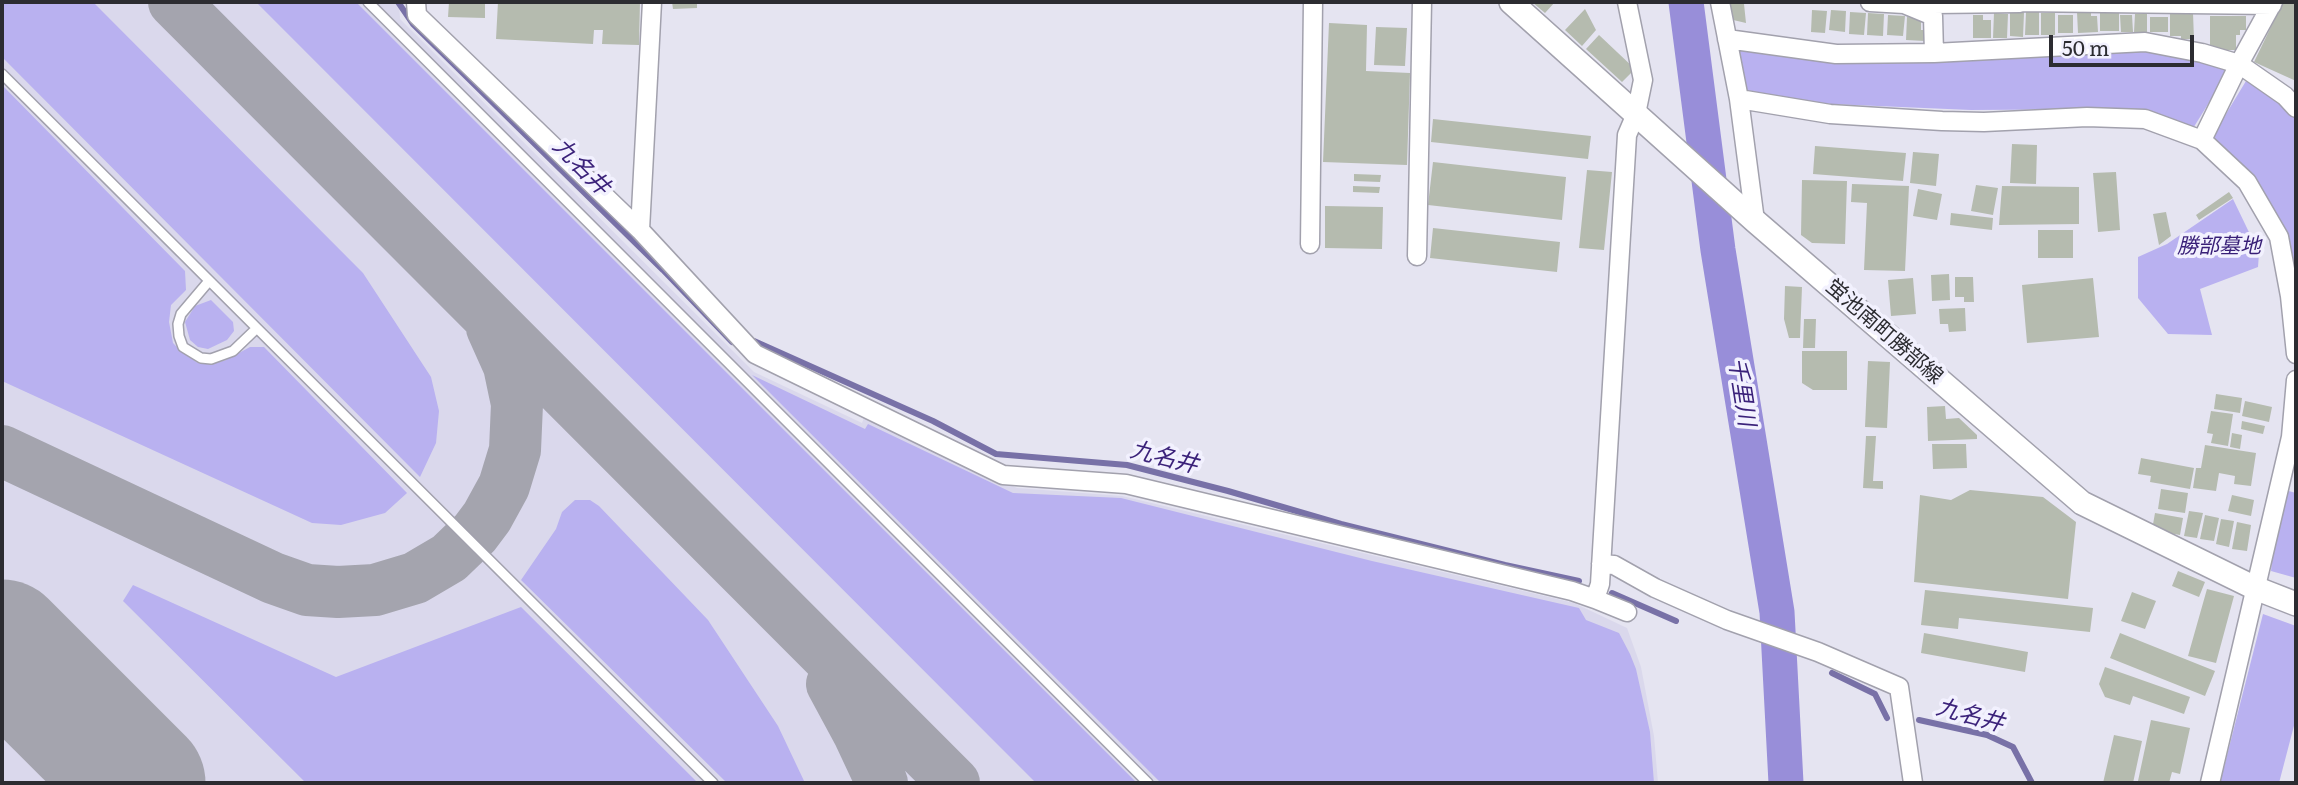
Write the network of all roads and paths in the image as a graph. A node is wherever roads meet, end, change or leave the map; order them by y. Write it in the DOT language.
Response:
graph roads {
  1 [pos="368,2"];
  2 [pos="416,2"];
  3 [pos="652,2"];
  4 [pos="1313,2"];
  5 [pos="1422,2"];
  6 [pos="1511,2"];
  7 [pos="1628,2"];
  8 [pos="1720,2"];
  9 [pos="1870,2"];
  10 [pos="2093,2"];
  11 [pos="2160,2"];
  12 [pos="1904,3"];
  13 [pos="2020,3"];
  14 [pos="2272,3"];
  15 [pos="1933,7"];
  16 [pos="1727,39"];
  17 [pos="1934,53"];
  18 [pos="2239,64"];
  19 [pos="2,75"];
  20 [pos="1739,99"];
  21 [pos="2296,107"];
  22 [pos="1636,114"];
  23 [pos="2202,140"];
  24 [pos="1749,215"];
  25 [pos="639,230"];
  26 [pos="1310,244"];
  27 [pos="1417,256"];
  28 [pos="209,281"];
  29 [pos="256,329"];
  30 [pos="2296,354"];
  31 [pos="2296,380"];
  32 [pos="1601,564"];
  33 [pos="2255,588"];
  34 [pos="1595,599"];
  35 [pos="2296,604"];
  36 [pos="1627,612"];
  37 [pos="713,783"];
  38 [pos="1148,783"];
  39 [pos="1913,783"];
  40 [pos="2210,783"];
  1 -- 38 [label="lane"];
  2 -- 25 [label="street"];
  3 -- 25 [label="street"];
  4 -- 26 [label="street"];
  5 -- 27 [label="street"];
  6 -- 22 [label="street, 蛍池南町勝部線"];
  7 -- 22 [label="street"];
  8 -- 16 [label="street"];
  9 -- 12 [label="street"];
  10 -- 11 [label="street"];
  10 -- 13 [label="street"];
  11 -- 14 [label="street"];
  12 -- 15 [label="street"];
  13 -- 15 [label="street"];
  14 -- 18 [label="street"];
  15 -- 17 [label="street"];
  16 -- 17 [label="street"];
  16 -- 20 [label="street"];
  17 -- 18 [label="street"];
  18 -- 21 [label="street"];
  18 -- 23 [label="street"];
  19 -- 28 [label="lane"];
  20 -- 23 [label="street"];
  20 -- 24 [label="street"];
  22 -- 24 [label="street, 蛍池南町勝部線"];
  22 -- 32 [label="street"];
  23 -- 30 [label="street"];
  24 -- 33 [label="street, 蛍池南町勝部線"];
  25 -- 34 [label="street"];
  28 -- 29 [label="lane"];
  28 -- 29 [label="lane"];
  29 -- 37 [label="lane"];
  31 -- 33 [label="street"];
  32 -- 34 [label="street"];
  32 -- 39 [label="street"];
  33 -- 35 [label="street, 蛍池南町勝部線"];
  33 -- 40 [label="street"];
  34 -- 36 [label="street"];
}
